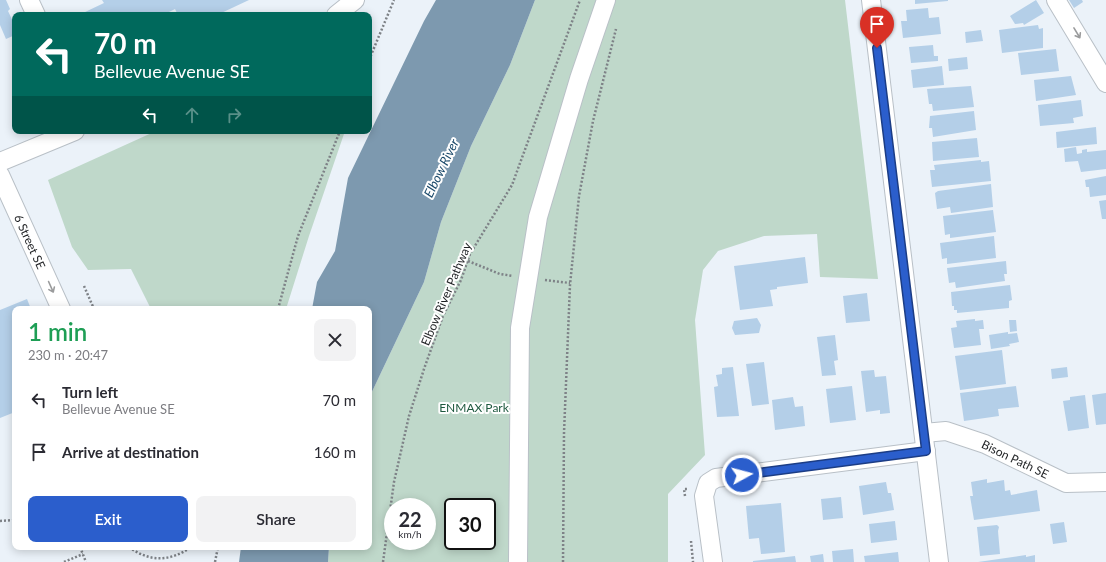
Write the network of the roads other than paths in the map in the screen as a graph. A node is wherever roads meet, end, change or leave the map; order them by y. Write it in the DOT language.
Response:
graph roads {
  1 [pos="29,0"];
  2 [pos="355,0"];
  3 [pos="606,0"];
  4 [pos="872,0"];
  5 [pos="1056,0"];
  6 [pos="35,12"];
  7 [pos="340,12"];
  8 [pos="1106,82"];
  9 [pos="68,134"];
  10 [pos="0,162"];
  11 [pos="0,175"];
  12 [pos="60,306"];
  13 [pos="924,433"];
  14 [pos="926,451"];
  15 [pos="1106,482"];
  16 [pos="518,562"];
  17 [pos="713,562"];
  18 [pos="939,562"];
  1 -- 6 [label="street"];
  2 -- 7 [label="street"];
  3 -- 16 [label="street"];
  4 -- 13 [label="street"];
  5 -- 8 [label="street, one-way"];
  9 -- 10 [label="street"];
  11 -- 12 [label="street, 6 Street SE, one-way"];
  13 -- 14 [label="street"];
  13 -- 15 [label="street, Bison Path SE"];
  14 -- 17 [label="street"];
  14 -- 18 [label="street"];
}
